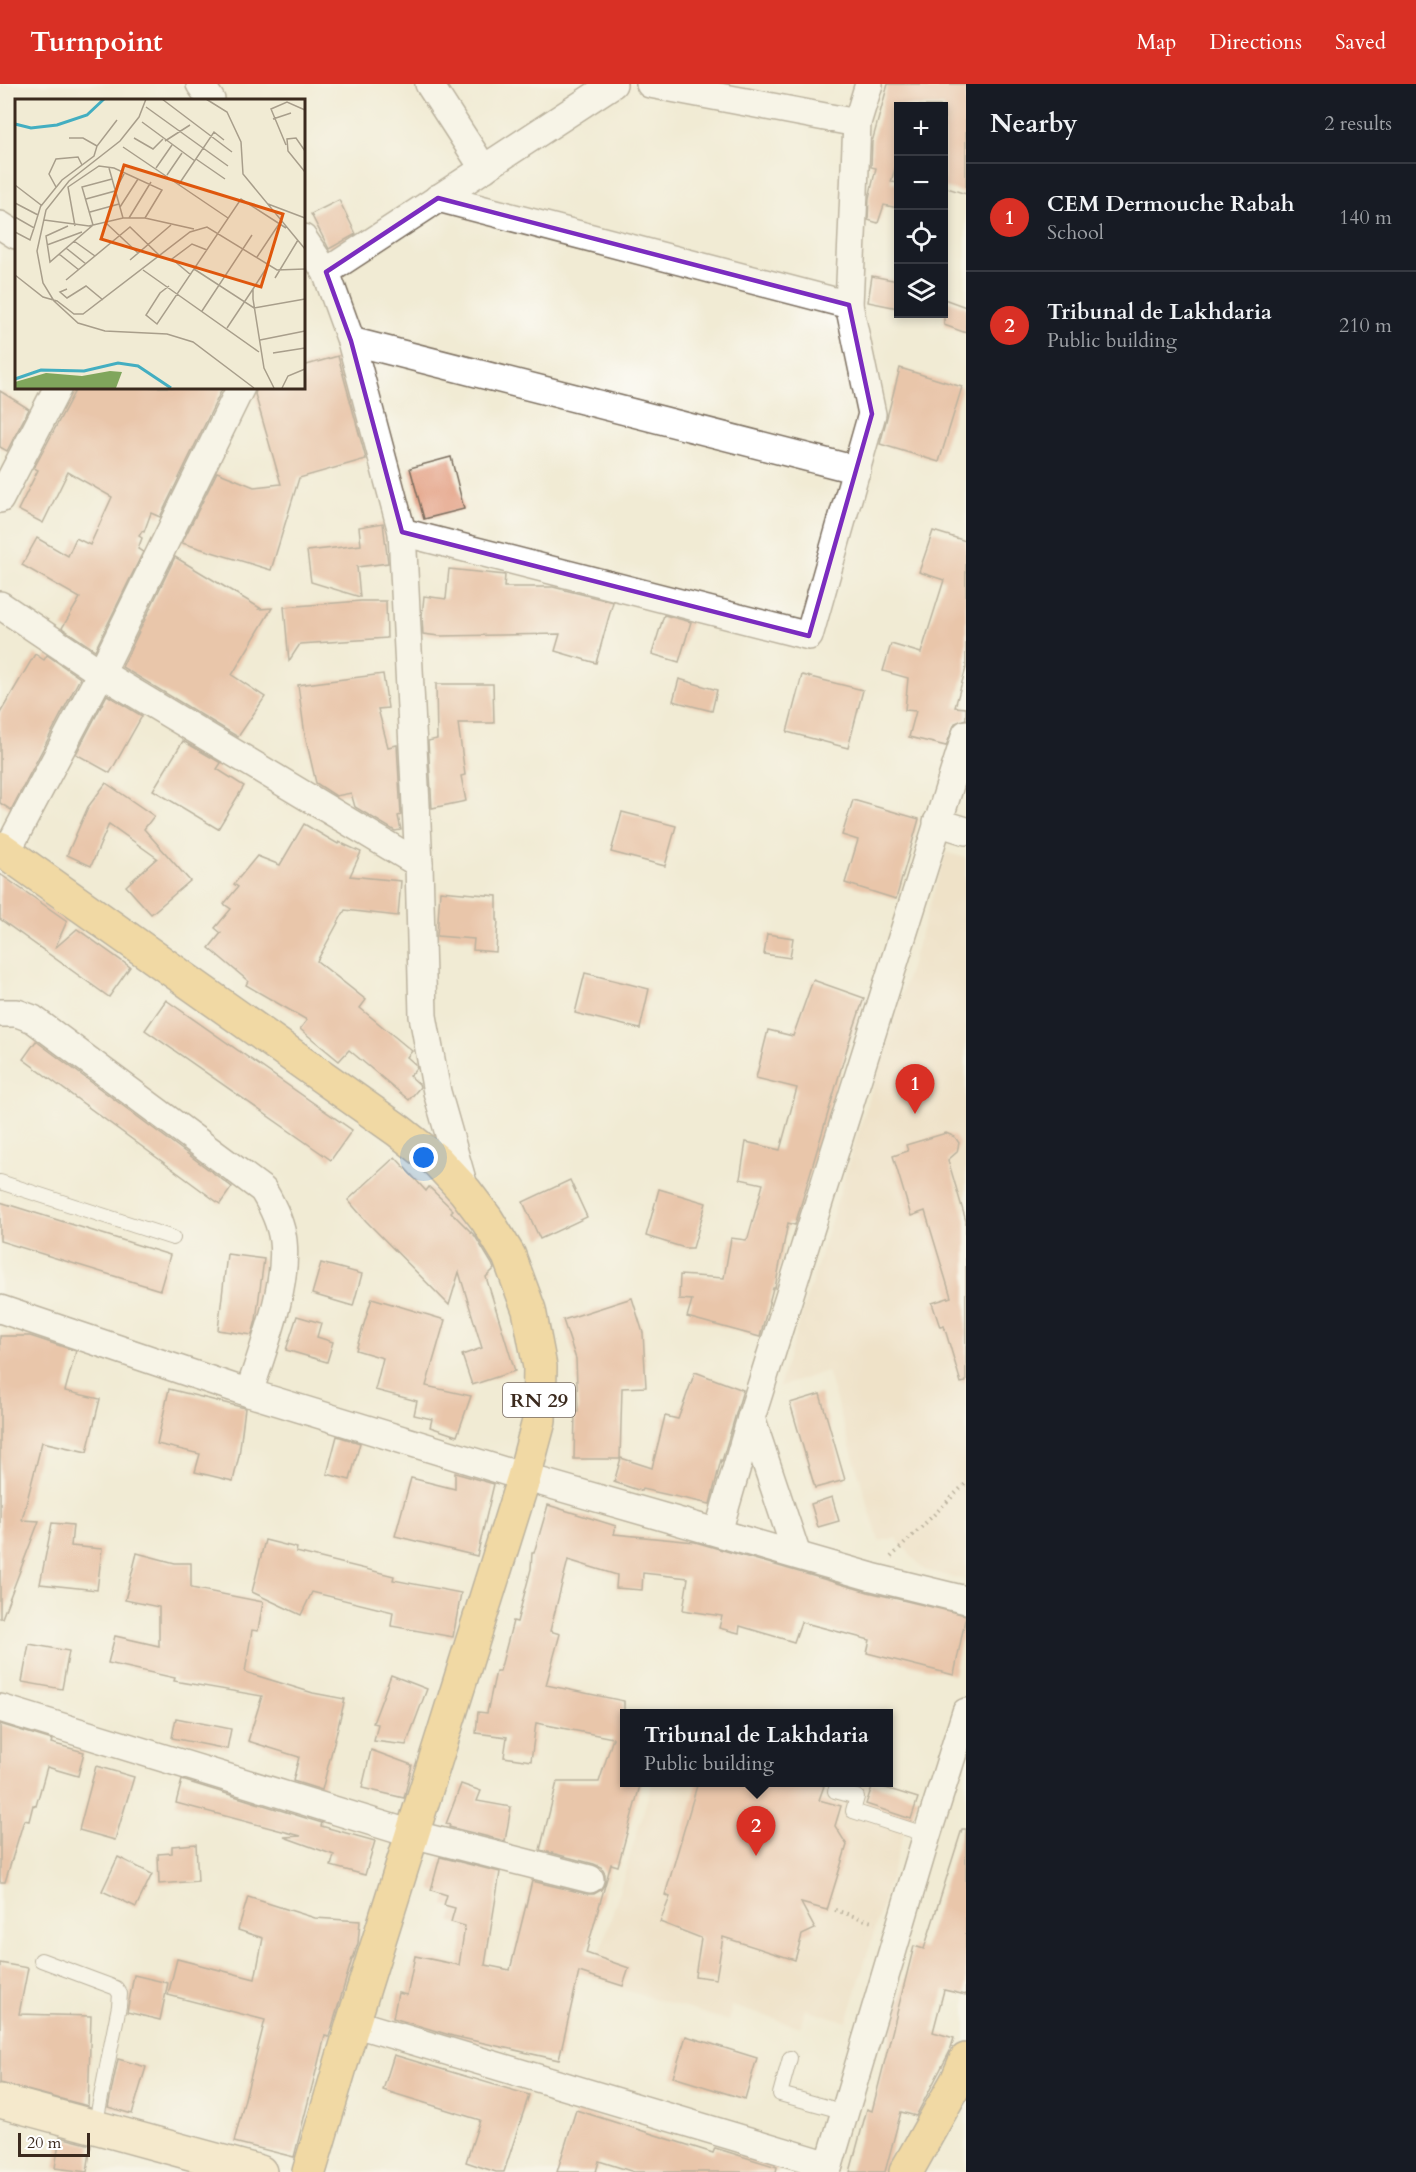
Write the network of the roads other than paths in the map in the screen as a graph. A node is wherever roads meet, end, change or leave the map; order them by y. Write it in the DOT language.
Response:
graph roads {
  1 [pos="429,84"];
  2 [pos="613,84"];
  3 [pos="650,84"];
  4 [pos="869,84"];
  5 [pos="856,123"];
  6 [pos="484,169"];
  7 [pos="438,198"];
  8 [pos="0,225"];
  9 [pos="15,235"];
  10 [pos="304,239"];
  11 [pos="326,272"];
  12 [pos="849,304"];
  13 [pos="351,341"];
  14 [pos="57,388"];
  15 [pos="241,388"];
  16 [pos="857,470"];
  17 [pos="0,499"];
  18 [pos="402,532"];
  19 [pos="0,605"];
  20 [pos="101,673"];
  21 [pos="966,734"];
  22 [pos="937,822"];
  23 [pos="966,831"];
  24 [pos="3,851"];
  25 [pos="419,864"];
  26 [pos="0,1013"];
  27 [pos="0,1182"];
  28 [pos="465,1191"];
  29 [pos="173,1238"];
  30 [pos="0,1309"];
  31 [pos="249,1393"];
  32 [pos="751,1418"];
  33 [pos="524,1477"];
  34 [pos="718,1532"];
  35 [pos="797,1555"];
  36 [pos="966,1600"];
  37 [pos="0,1708"];
  38 [pos="966,1712"];
  39 [pos="835,1791"];
  40 [pos="412,1834"];
  41 [pos="927,1835"];
  42 [pos="590,1879"];
  43 [pos="41,1960"];
  44 [pos="352,2023"];
  45 [pos="790,2058"];
  46 [pos="966,2060"];
  47 [pos="0,2101"];
  48 [pos="845,2112"];
  49 [pos="95,2127"];
  50 [pos="828,2168"];
  51 [pos="260,2172"];
  52 [pos="309,2172"];
  53 [pos="906,2172"];
  1 -- 6 [label="street"];
  2 -- 6 [label="street"];
  3 -- 5 [label="street"];
  4 -- 5 [label="street"];
  5 -- 12 [label="street"];
  6 -- 7 [label="street"];
  7 -- 11 [label="street"];
  7 -- 12 [label="street"];
  8 -- 9 [label="street"];
  10 -- 11 [label="street"];
  11 -- 13 [label="street"];
  12 -- 16 [label="street"];
  13 -- 16 [label="street"];
  13 -- 18 [label="street"];
  14 -- 17 [label="street"];
  15 -- 20 [label="street"];
  16 -- 18 [label="street"];
  18 -- 25 [label="street"];
  19 -- 20 [label="street"];
  20 -- 24 [label="street"];
  20 -- 25 [label="street"];
  21 -- 22 [label="street"];
  22 -- 23 [label="street"];
  22 -- 32 [label="street"];
  24 -- 28 [label="main road, RN 29"];
  25 -- 28 [label="street"];
  26 -- 31 [label="street"];
  27 -- 29 [label="lane"];
  28 -- 33 [label="main road, RN 29"];
  30 -- 31 [label="street"];
  31 -- 33 [label="street"];
  32 -- 34 [label="street"];
  32 -- 35 [label="street"];
  33 -- 34 [label="street"];
  33 -- 40 [label="main road, RN 29"];
  34 -- 35 [label="street"];
  35 -- 36 [label="street"];
  37 -- 40 [label="street"];
  38 -- 41 [label="street"];
  39 -- 41 [label="lane"];
  40 -- 42 [label="street"];
  40 -- 44 [label="main road, RN 29"];
  41 -- 48 [label="street"];
  43 -- 49 [label="lane"];
  44 -- 50 [label="street"];
  44 -- 52 [label="main road, RN 29"];
  45 -- 48 [label="lane"];
  46 -- 53 [label="main road"];
  47 -- 49 [label="main road"];
  48 -- 50 [label="street"];
  49 -- 51 [label="main road"];
}
